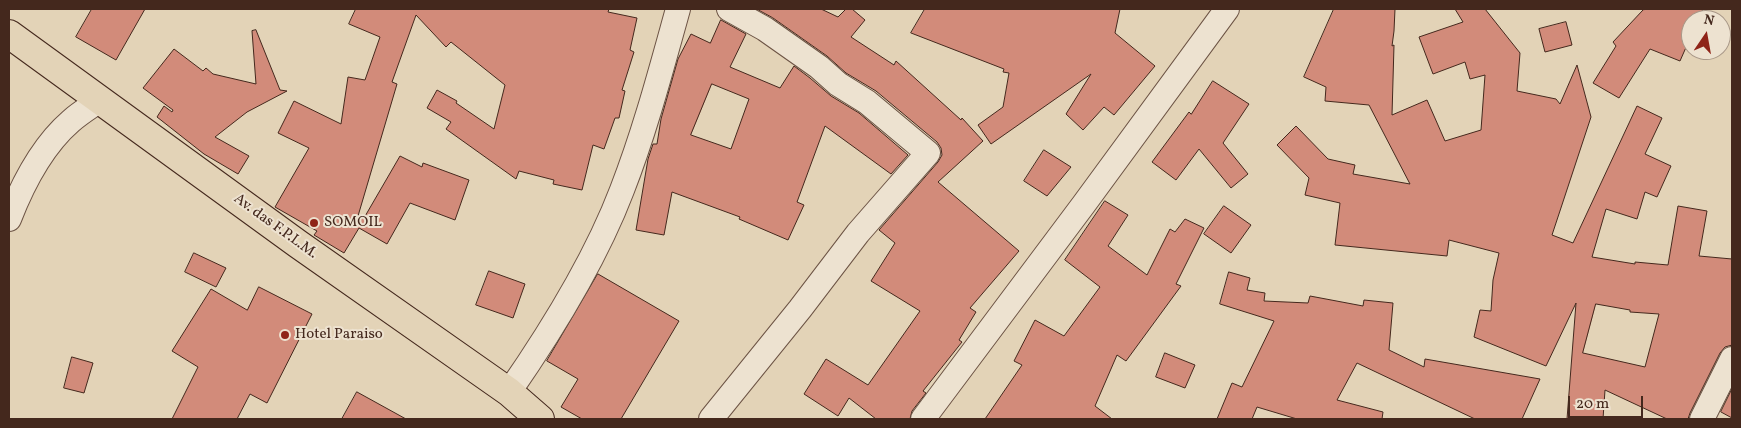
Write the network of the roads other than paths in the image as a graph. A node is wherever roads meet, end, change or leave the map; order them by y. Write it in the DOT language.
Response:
graph roads {
  1 [pos="678,9"];
  2 [pos="729,9"];
  3 [pos="1227,9"];
  4 [pos="9,34"];
  5 [pos="100,100"];
  6 [pos="9,219"];
  7 [pos="1732,359"];
  8 [pos="509,392"];
  9 [pos="540,419"];
  10 [pos="711,419"];
  11 [pos="923,419"];
  12 [pos="1702,419"];
  1 -- 8 [label="street"];
  2 -- 10 [label="street"];
  3 -- 11 [label="street"];
  4 -- 5 [label="main road, Av. das F.P.L.M."];
  5 -- 6 [label="street"];
  5 -- 8 [label="main road, Av. das F.P.L.M."];
  7 -- 12 [label="street"];
  8 -- 9 [label="main road, Av. das F.P.L.M."];
}
